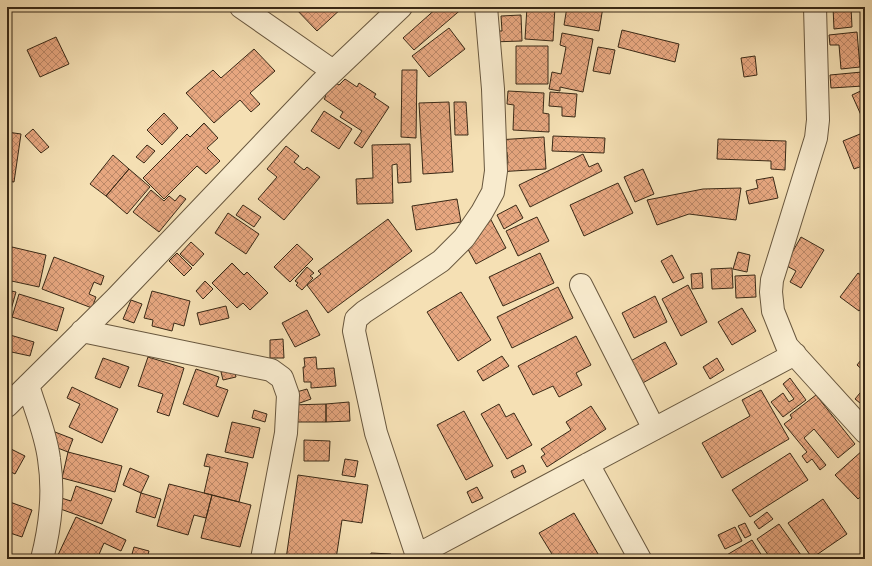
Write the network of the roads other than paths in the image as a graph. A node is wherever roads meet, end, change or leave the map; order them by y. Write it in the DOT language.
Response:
graph roads {
  1 [pos="241,7"];
  2 [pos="401,7"];
  3 [pos="486,7"];
  4 [pos="816,7"];
  5 [pos="333,71"];
  6 [pos="581,285"];
  7 [pos="82,332"];
  8 [pos="795,354"];
  9 [pos="28,385"];
  10 [pos="7,406"];
  11 [pos="654,429"];
  12 [pos="865,432"];
  13 [pos="588,464"];
  14 [pos="417,557"];
  15 [pos="42,559"];
  16 [pos="262,559"];
  17 [pos="640,559"];
  1 -- 5 [label="street"];
  2 -- 5 [label="street"];
  3 -- 14 [label="street"];
  4 -- 8 [label="street"];
  5 -- 7 [label="street"];
  6 -- 11 [label="street"];
  7 -- 9 [label="street"];
  7 -- 16 [label="street"];
  8 -- 11 [label="street"];
  8 -- 12 [label="street"];
  9 -- 10 [label="street"];
  9 -- 15 [label="street"];
  11 -- 13 [label="street"];
  13 -- 14 [label="street"];
  13 -- 17 [label="street"];
}
